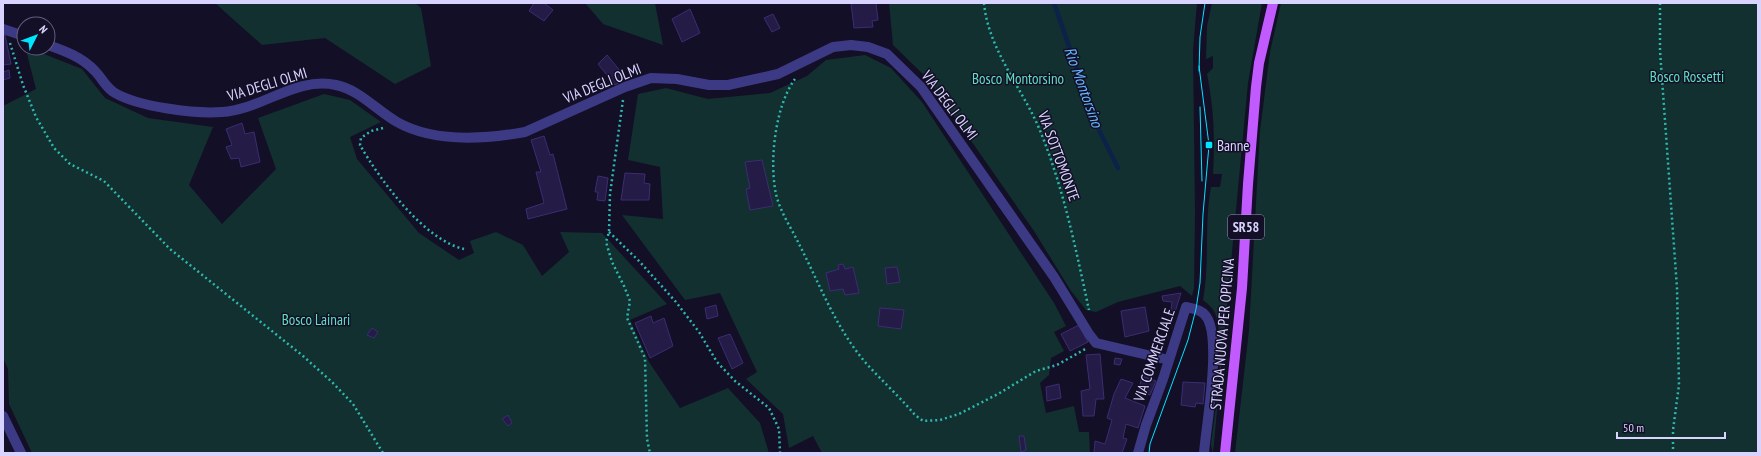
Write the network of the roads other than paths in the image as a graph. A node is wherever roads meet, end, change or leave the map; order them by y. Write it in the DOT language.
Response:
graph roads {
  1 [pos="1272,3"];
  2 [pos="56,48"];
  3 [pos="1169,360"];
  4 [pos="3,416"];
  5 [pos="21,453"];
  6 [pos="1138,453"];
  7 [pos="1204,453"];
  8 [pos="1225,453"];
  1 -- 8 [label="main road, STRADA NUOVA PER OPICINA / SR58"];
  2 -- 3 [label="street, VIA DEGLI OLMI"];
  3 -- 6 [label="street, VIA COMMERCIALE"];
  3 -- 7 [label="street, VIA COMMERCIALE"];
  4 -- 5 [label="street"];
}
